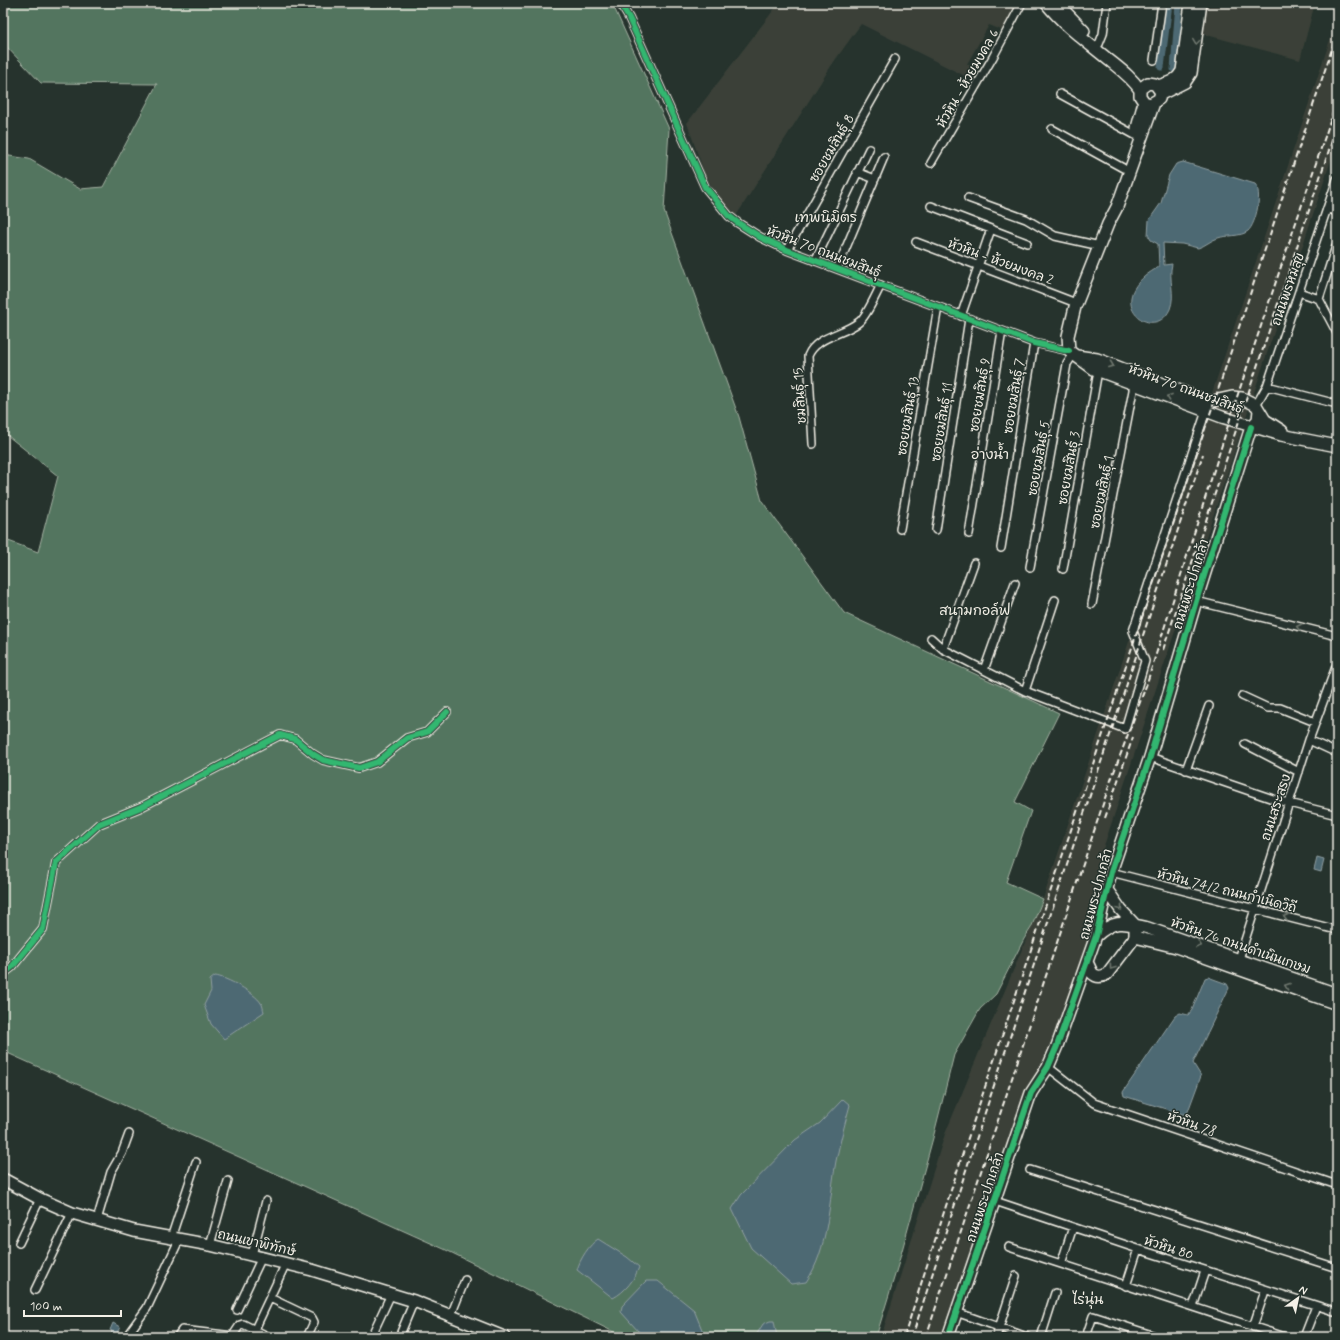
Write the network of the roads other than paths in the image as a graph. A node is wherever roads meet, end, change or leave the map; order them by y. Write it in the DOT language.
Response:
graph roads {
  1 [pos="620,3"];
  2 [pos="1022,3"];
  3 [pos="1046,3"];
  4 [pos="1057,3"];
  5 [pos="1108,3"];
  6 [pos="1162,3"];
  7 [pos="1191,3"];
  8 [pos="1201,3"];
  9 [pos="1099,44"];
  10 [pos="895,59"];
  11 [pos="1154,60"];
  12 [pos="1151,93"];
  13 [pos="1060,94"];
  14 [pos="1052,129"];
  15 [pos="1135,135"];
  16 [pos="869,149"];
  17 [pos="884,157"];
  18 [pos="931,163"];
  19 [pos="1123,168"];
  20 [pos="857,172"];
  21 [pos="1337,178"];
  22 [pos="875,179"];
  23 [pos="968,198"];
  24 [pos="932,206"];
  25 [pos="1327,208"];
  26 [pos="1337,212"];
  27 [pos="1108,224"];
  28 [pos="991,229"];
  29 [pos="916,242"];
  30 [pos="1027,243"];
  31 [pos="1337,243"];
  32 [pos="1100,246"];
  33 [pos="787,250"];
  34 [pos="815,260"];
  35 [pos="978,266"];
  36 [pos="837,269"];
  37 [pos="881,285"];
  38 [pos="1299,292"];
  39 [pos="1320,299"];
  40 [pos="1076,303"];
  41 [pos="938,307"];
  42 [pos="961,316"];
  43 [pos="969,319"];
  44 [pos="1002,331"];
  45 [pos="1337,333"];
  46 [pos="1034,343"];
  47 [pos="1071,353"];
  48 [pos="1098,371"];
  49 [pos="1136,379"];
  50 [pos="1267,386"];
  51 [pos="1229,398"];
  52 [pos="1337,404"];
  53 [pos="1207,406"];
  54 [pos="1258,408"];
  55 [pos="1227,419"];
  56 [pos="1251,427"];
  57 [pos="1293,437"];
  58 [pos="813,444"];
  59 [pos="1337,446"];
  60 [pos="900,529"];
  61 [pos="936,530"];
  62 [pos="969,534"];
  63 [pos="1001,548"];
  64 [pos="974,564"];
  65 [pos="1030,567"];
  66 [pos="1062,569"];
  67 [pos="1015,583"];
  68 [pos="1055,600"];
  69 [pos="1196,601"];
  70 [pos="1092,604"];
  71 [pos="1337,636"];
  72 [pos="931,638"];
  73 [pos="943,648"];
  74 [pos="1337,664"];
  75 [pos="984,670"];
  76 [pos="1025,691"];
  77 [pos="1242,696"];
  78 [pos="1209,706"];
  79 [pos="448,712"];
  80 [pos="1315,722"];
  81 [pos="1309,740"];
  82 [pos="1245,744"];
  83 [pos="1337,753"];
  84 [pos="1150,758"];
  85 [pos="1186,770"];
  86 [pos="1299,772"];
  87 [pos="1289,803"];
  88 [pos="1337,815"];
  89 [pos="1111,872"];
  90 [pos="1107,890"];
  91 [pos="1255,910"];
  92 [pos="1337,930"];
  93 [pos="1135,931"];
  94 [pos="1096,936"];
  95 [pos="1087,962"];
  96 [pos="1237,964"];
  97 [pos="4,973"];
  98 [pos="1099,977"];
  99 [pos="1077,988"];
  100 [pos="1311,990"];
  101 [pos="1337,994"];
  102 [pos="1337,1004"];
  103 [pos="1048,1067"];
  104 [pos="129,1134"];
  105 [pos="196,1162"];
  106 [pos="1030,1170"];
  107 [pos="3,1180"];
  108 [pos="228,1181"];
  109 [pos="1337,1185"];
  110 [pos="40,1200"];
  111 [pos="266,1201"];
  112 [pos="995,1201"];
  113 [pos="72,1213"];
  114 [pos="97,1220"];
  115 [pos="1073,1227"];
  116 [pos="175,1239"];
  117 [pos="19,1243"];
  118 [pos="210,1245"];
  119 [pos="1009,1247"];
  120 [pos="1138,1250"];
  121 [pos="257,1256"];
  122 [pos="286,1263"];
  123 [pos="1061,1264"];
  124 [pos="1337,1268"];
  125 [pos="1205,1271"];
  126 [pos="1016,1276"];
  127 [pos="465,1280"];
  128 [pos="1126,1286"];
  129 [pos="35,1290"];
  130 [pos="1265,1290"];
  131 [pos="1055,1293"];
  132 [pos="391,1294"];
  133 [pos="270,1298"];
  134 [pos="414,1301"];
  135 [pos="1316,1306"];
  136 [pos="1193,1308"];
  137 [pos="237,1310"];
  138 [pos="956,1312"];
  139 [pos="1337,1312"];
  140 [pos="451,1315"];
  141 [pos="1253,1327"];
  142 [pos="999,1328"];
  143 [pos="255,1329"];
  144 [pos="491,1335"];
  145 [pos="126,1337"];
  146 [pos="177,1337"];
  147 [pos="232,1337"];
  148 [pos="269,1337"];
  149 [pos="307,1337"];
  150 [pos="371,1337"];
  151 [pos="399,1337"];
  152 [pos="504,1337"];
  153 [pos="948,1337"];
  154 [pos="996,1337"];
  155 [pos="1027,1337"];
  156 [pos="1041,1337"];
  157 [pos="1086,1337"];
  158 [pos="1158,1337"];
  159 [pos="1285,1337"];
  160 [pos="1304,1337"];
  1 -- 33 [label="street, หัวหิน 70 ถนนชมสินธุ์"];
  2 -- 18 [label="street, หัวหิน - ห้วยมงคล 6"];
  3 -- 12 [label="street"];
  4 -- 9 [label="street"];
  5 -- 9 [label="street"];
  6 -- 11 [label="street"];
  7 -- 12 [label="street"];
  8 -- 12 [label="street, one-way"];
  9 -- 12 [label="street"];
  10 -- 33 [label="street, ซอยชมสินธุ์ 8"];
  12 -- 15 [label="street"];
  12 -- 27 [label="street"];
  13 -- 15 [label="street"];
  14 -- 19 [label="street"];
  15 -- 19 [label="street"];
  16 -- 20 [label="street"];
  17 -- 22 [label="street"];
  19 -- 27 [label="street"];
  20 -- 22 [label="street"];
  20 -- 34 [label="street"];
  21 -- 25 [label="street, ถนนพรหมสุข"];
  22 -- 36 [label="street"];
  23 -- 32 [label="street"];
  24 -- 28 [label="street"];
  25 -- 26 [label="street"];
  25 -- 38 [label="street, ถนนพรหมสุข"];
  27 -- 32 [label="street"];
  28 -- 30 [label="street"];
  28 -- 35 [label="street"];
  29 -- 35 [label="street, หัวหิน - ห้วยมงคล 2"];
  31 -- 39 [label="street"];
  32 -- 40 [label="street"];
  33 -- 34 [label="street, หัวหิน 70 ถนนชมสินธุ์"];
  34 -- 36 [label="street, หัวหิน 70 ถนนชมสินธุ์"];
  35 -- 40 [label="street, หัวหิน - ห้วยมงคล 2"];
  35 -- 42 [label="street"];
  36 -- 37 [label="street, หัวหิน 70 ถนนชมสินธุ์"];
  37 -- 41 [label="street, หัวหิน 70 ถนนชมสินธุ์"];
  37 -- 58 [label="street, ชมสินธุ์ 15"];
  38 -- 39 [label="street"];
  38 -- 50 [label="street, ถนนพรหมสุข"];
  39 -- 45 [label="street"];
  40 -- 47 [label="street"];
  41 -- 42 [label="street, หัวหิน 70 ถนนชมสินธุ์"];
  41 -- 60 [label="street, ซอยชมสินธุ์ 13"];
  42 -- 43 [label="street, หัวหิน 70 ถนนชมสินธุ์"];
  43 -- 44 [label="street, หัวหิน 70 ถนนชมสินธุ์"];
  43 -- 61 [label="street, ซอยชมสินธุ์ 11"];
  44 -- 46 [label="street, หัวหิน 70 ถนนชมสินธุ์"];
  44 -- 62 [label="street, ซอยชมสินธุ์ 9"];
  46 -- 47 [label="street, หัวหิน 70 ถนนชมสินธุ์"];
  46 -- 63 [label="street, ซอยชมสินธุ์ 7"];
  47 -- 48 [label="street, หัวหิน 70 ถนนชมสินธุ์"];
  47 -- 49 [label="street, หัวหิน 70 ถนนชมสินธุ์, one-way"];
  47 -- 65 [label="street, ซอยชมสินธุ์ 5"];
  48 -- 49 [label="street, หัวหิน 70 ถนนชมสินธุ์"];
  48 -- 66 [label="street, ซอยชมสินธุ์ 3"];
  49 -- 53 [label="street, หัวหิน 70 ถนนชมสินธุ์"];
  49 -- 70 [label="street, ซอยชมสินธุ์ 1"];
  50 -- 52 [label="street"];
  50 -- 54 [label="street, ถนนพรหมสุข"];
  51 -- 53 [label="street, หัวหิน 70 ถนนชมสินธุ์"];
  51 -- 54 [label="street, หัวหิน 70 ถนนชมสินธุ์"];
  51 -- 55 [label="street"];
  53 -- 55 [label="street, หัวหิน 70 ถนนชมสินธุ์"];
  53 -- 76 [label="street"];
  54 -- 56 [label="street"];
  54 -- 57 [label="street, หัวหิน 70 ถนนชมสินธุ์"];
  55 -- 56 [label="street, หัวหิน 70 ถนนชมสินธุ์"];
  56 -- 57 [label="street, หัวหิน 70 ถนนชมสินธุ์"];
  56 -- 69 [label="street, ถนนพระปกเกล้า"];
  57 -- 59 [label="street, หัวหิน 70 ถนนชมสินธุ์"];
  64 -- 73 [label="street"];
  67 -- 75 [label="street"];
  68 -- 76 [label="street"];
  71 -- 69 [label="street, one-way"];
  69 -- 84 [label="street, ถนนพระปกเกล้า"];
  72 -- 73 [label="street"];
  73 -- 75 [label="street"];
  74 -- 80 [label="street, ถนนสระสรง"];
  75 -- 76 [label="street"];
  77 -- 80 [label="street"];
  78 -- 85 [label="street"];
  79 -- 97 [label="street"];
  80 -- 81 [label="street, ถนนสระสรง"];
  81 -- 83 [label="street"];
  81 -- 86 [label="street, ถนนสระสรง"];
  82 -- 86 [label="street"];
  84 -- 85 [label="street"];
  84 -- 89 [label="street, ถนนพระปกเกล้า"];
  85 -- 87 [label="street"];
  86 -- 87 [label="street, ถนนสระสรง"];
  87 -- 88 [label="street"];
  87 -- 91 [label="street, ถนนสระสรง"];
  89 -- 90 [label="street, ถนนพระปกเกล้า"];
  89 -- 91 [label="street, หัวหิน 74/2 ถนนกำเนิดวิถี"];
  90 -- 93 [label="street, one-way"];
  90 -- 94 [label="street, ถนนพระปกเกล้า"];
  92 -- 91 [label="street, หัวหิน 74/2 ถนนกำเนิดวิถี, one-way"];
  91 -- 96 [label="street, ถนนสระสรง"];
  93 -- 94 [label="street, หัวหิน 76 ถนนดำเนินเกษม"];
  93 -- 96 [label="street, หัวหิน 76 ถนนดำเนินเกษม"];
  93 -- 98 [label="street, one-way"];
  94 -- 95 [label="street, ถนนพระปกเกล้า"];
  95 -- 98 [label="street"];
  95 -- 99 [label="street, ถนนพระปกเกล้า"];
  96 -- 100 [label="street, หัวหิน 76 ถนนดำเนินเกษม"];
  98 -- 99 [label="street"];
  99 -- 103 [label="street, ถนนพระปกเกล้า"];
  100 -- 101 [label="street, หัวหิน 76 ถนนดำเนินเกษม"];
  100 -- 102 [label="street, หัวหิน 76 ถนนดำเนินเกษม"];
  103 -- 109 [label="street, หัวหิน 78"];
  103 -- 112 [label="street, ถนนพระปกเกล้า"];
  104 -- 114 [label="street"];
  105 -- 116 [label="street"];
  106 -- 124 [label="street"];
  107 -- 110 [label="street, ถนนเขาพิทักษ์"];
  108 -- 118 [label="street"];
  110 -- 113 [label="street, ถนนเขาพิทักษ์"];
  110 -- 117 [label="street"];
  111 -- 121 [label="street"];
  112 -- 115 [label="street, หัวหิน 80"];
  112 -- 138 [label="street, ถนนพระปกเกล้า"];
  113 -- 114 [label="street, ถนนเขาพิทักษ์"];
  113 -- 129 [label="street"];
  114 -- 116 [label="street, ถนนเขาพิทักษ์"];
  115 -- 120 [label="street, หัวหิน 80"];
  115 -- 123 [label="street"];
  116 -- 118 [label="street, ถนนเขาพิทักษ์"];
  116 -- 145 [label="street"];
  118 -- 121 [label="street, ถนนเขาพิทักษ์"];
  119 -- 123 [label="street"];
  120 -- 125 [label="street, หัวหิน 80"];
  120 -- 128 [label="street"];
  121 -- 122 [label="street, ถนนเขาพิทักษ์"];
  121 -- 137 [label="street"];
  122 -- 132 [label="street, ถนนเขาพิทักษ์"];
  122 -- 133 [label="street"];
  123 -- 128 [label="street"];
  125 -- 130 [label="street, หัวหิน 80"];
  125 -- 136 [label="street"];
  126 -- 142 [label="street"];
  127 -- 140 [label="street"];
  128 -- 136 [label="street"];
  130 -- 135 [label="street, หัวหิน 80"];
  130 -- 141 [label="street"];
  131 -- 156 [label="street"];
  132 -- 134 [label="street, ถนนเขาพิทักษ์"];
  132 -- 150 [label="street"];
  133 -- 143 [label="street"];
  133 -- 149 [label="street"];
  134 -- 140 [label="street, ถนนเขาพิทักษ์"];
  134 -- 151 [label="street"];
  135 -- 139 [label="street, หัวหิน 80"];
  135 -- 160 [label="street"];
  136 -- 141 [label="street"];
  138 -- 142 [label="street"];
  138 -- 153 [label="street, ถนนพระปกเกล้า"];
  140 -- 144 [label="street, ถนนเขาพิทักษ์"];
  141 -- 159 [label="street"];
  142 -- 154 [label="street"];
  142 -- 155 [label="street"];
  143 -- 147 [label="street"];
  143 -- 148 [label="street"];
  144 -- 152 [label="street, ถนนเขาพิทักษ์"];
  146 -- 147 [label="street"];
  157 -- 158 [label="street"];
}
